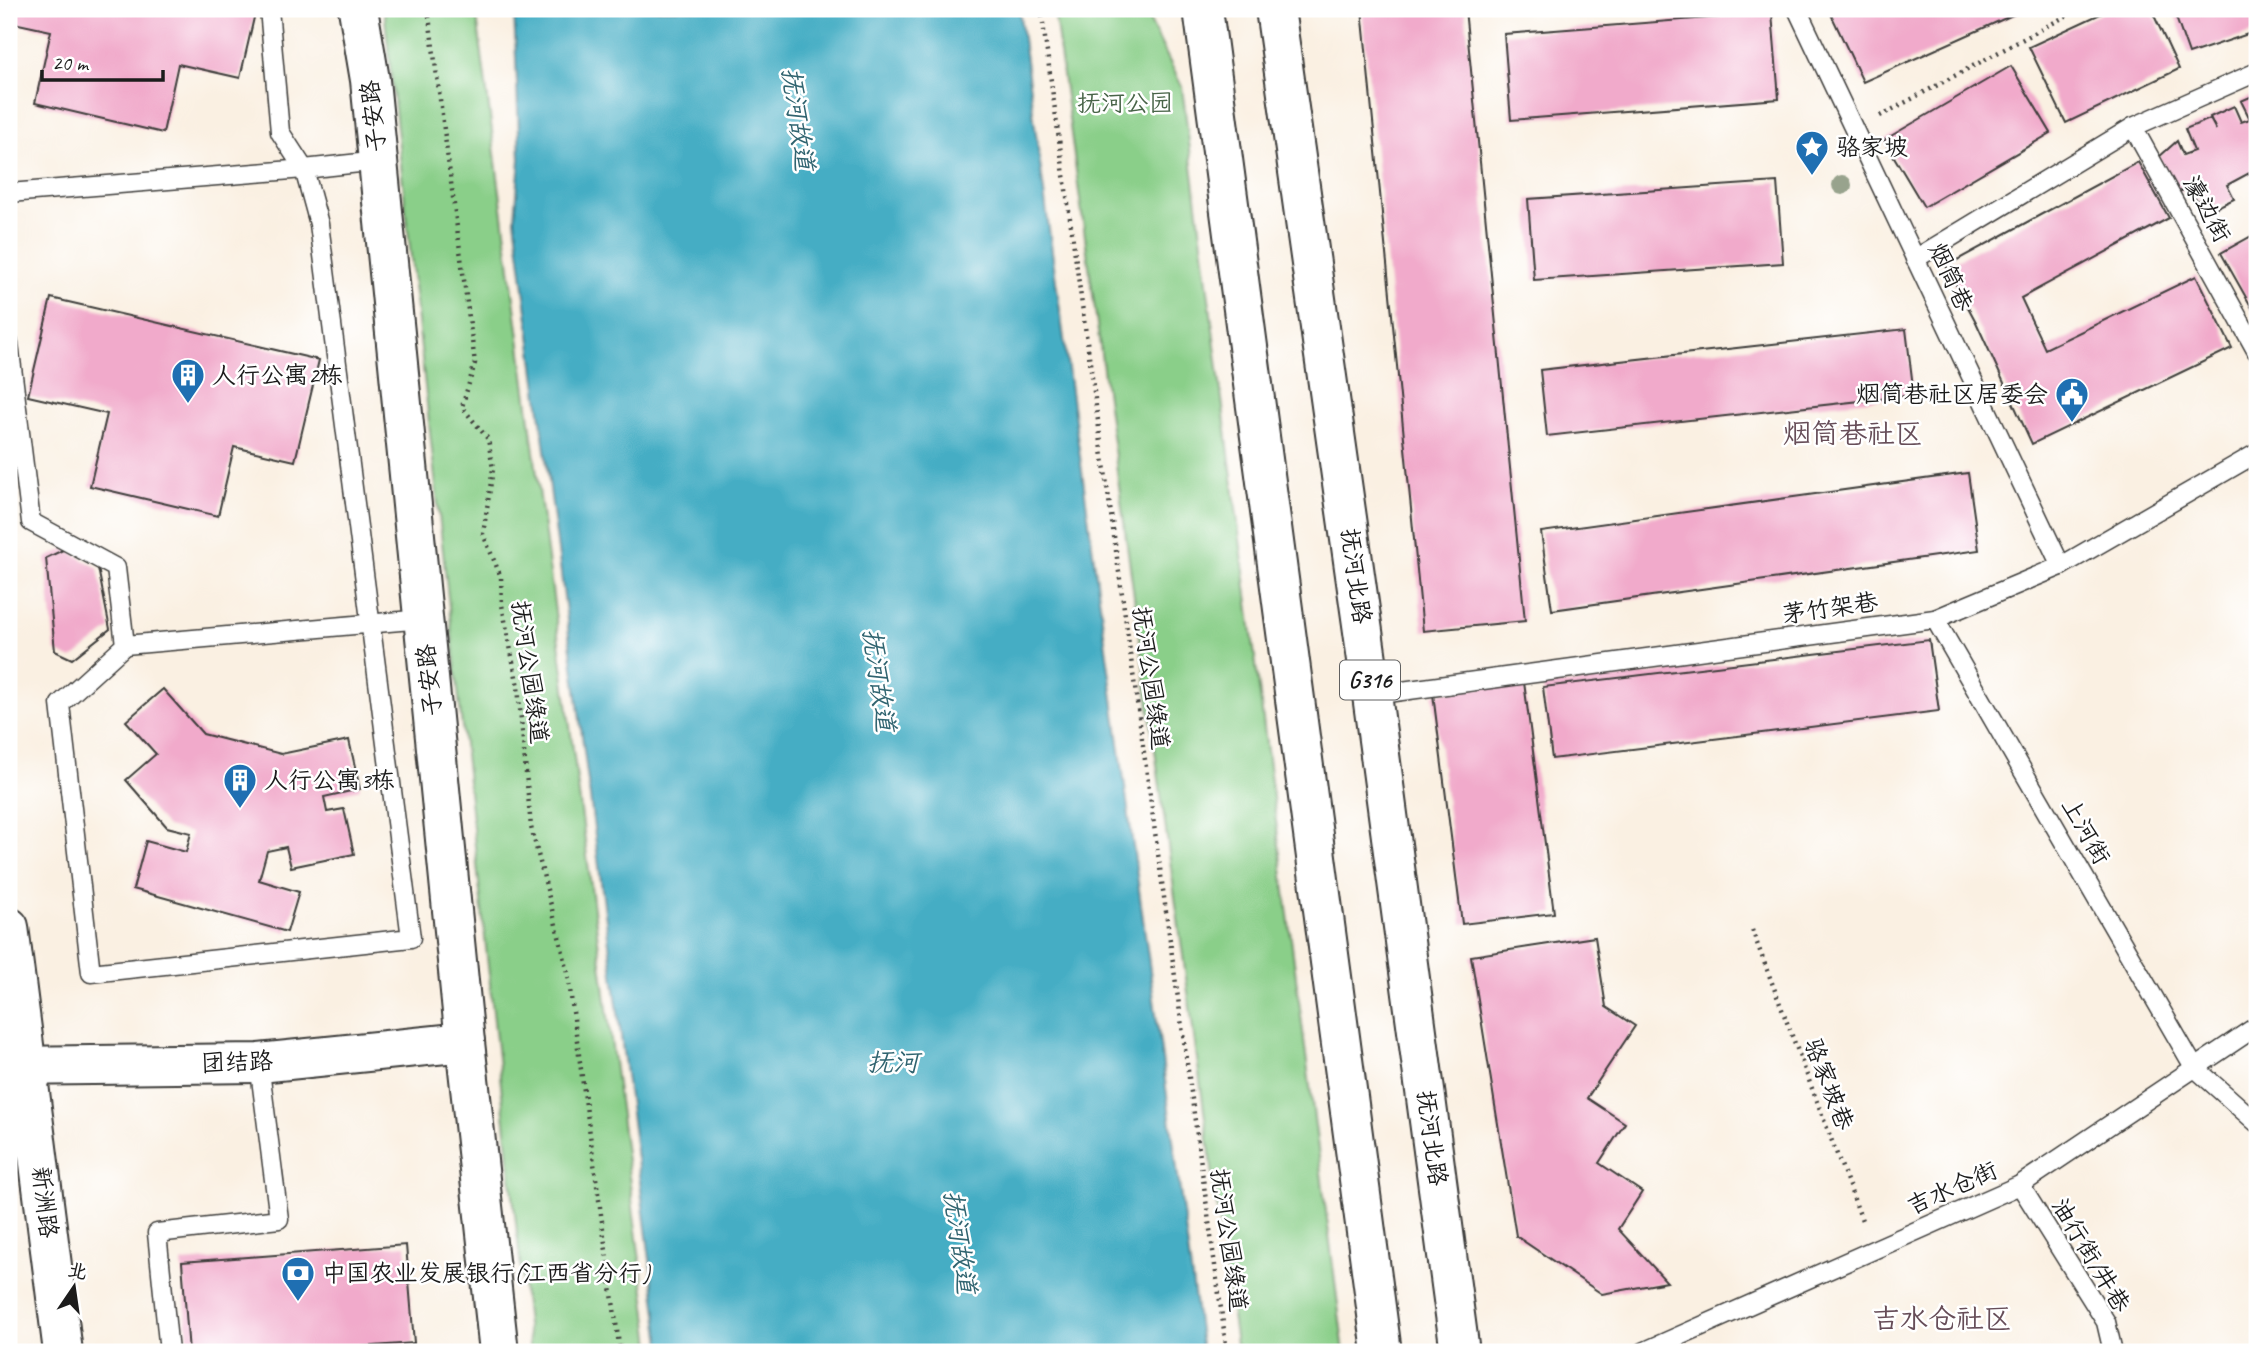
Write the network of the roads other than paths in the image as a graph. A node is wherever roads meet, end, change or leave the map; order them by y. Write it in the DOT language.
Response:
graph roads {
  1 [pos="269,9"];
  2 [pos="358,9"];
  3 [pos="1203,9"];
  4 [pos="1275,9"];
  5 [pos="1797,9"];
  6 [pos="2257,72"];
  7 [pos="2133,127"];
  8 [pos="378,161"];
  9 [pos="304,169"];
  10 [pos="9,193"];
  11 [pos="1916,259"];
  12 [pos="9,343"];
  13 [pos="2257,352"];
  14 [pos="2257,453"];
  15 [pos="2061,566"];
  16 [pos="423,619"];
  17 [pos="1935,619"];
  18 [pos="371,623"];
  19 [pos="125,645"];
  20 [pos="1372,695"];
  21 [pos="9,927"];
  22 [pos="2257,1026"];
  23 [pos="465,1042"];
  24 [pos="259,1063"];
  25 [pos="18,1066"];
  26 [pos="2194,1067"];
  27 [pos="2257,1123"];
  28 [pos="2020,1185"];
  29 [pos="63,1352"];
  30 [pos="169,1352"];
  31 [pos="499,1352"];
  32 [pos="1382,1352"];
  33 [pos="1460,1352"];
  34 [pos="1643,1352"];
  35 [pos="2113,1352"];
  1 -- 9 [label="lane"];
  2 -- 8 [label="main road, 子安路"];
  3 -- 32 [label="main road"];
  4 -- 20 [label="main road, 抚河北路 / G316"];
  5 -- 11 [label="lane, 烟筒巷"];
  6 -- 7 [label="lane"];
  7 -- 11 [label="lane"];
  7 -- 13 [label="lane, 濠边街"];
  8 -- 9 [label="lane"];
  8 -- 16 [label="main road, 子安路"];
  9 -- 10 [label="lane"];
  9 -- 18 [label="lane"];
  11 -- 15 [label="lane, 烟筒巷"];
  12 -- 19 [label="lane"];
  14 -- 15 [label="lane, 茅竹架巷"];
  15 -- 17 [label="lane, 茅竹架巷"];
  16 -- 18 [label="lane"];
  16 -- 23 [label="main road, 子安路"];
  17 -- 20 [label="lane, 茅竹架巷"];
  17 -- 26 [label="lane, 上河街"];
  18 -- 19 [label="lane"];
  18 -- 19 [label="lane"];
  20 -- 33 [label="main road, 抚河北路 / G316"];
  21 -- 25 [label="main road, 新洲路"];
  22 -- 26 [label="lane, 吉水仓街"];
  23 -- 24 [label="main road, 团结路"];
  23 -- 31 [label="main road, 子安路"];
  24 -- 25 [label="main road, 团结路"];
  24 -- 30 [label="lane"];
  25 -- 29 [label="main road, 新洲路"];
  26 -- 27 [label="lane, 上河街"];
  26 -- 28 [label="lane, 吉水仓街"];
  28 -- 34 [label="lane, 吉水仓街"];
  28 -- 35 [label="lane, 油行街/井巷"];
}
